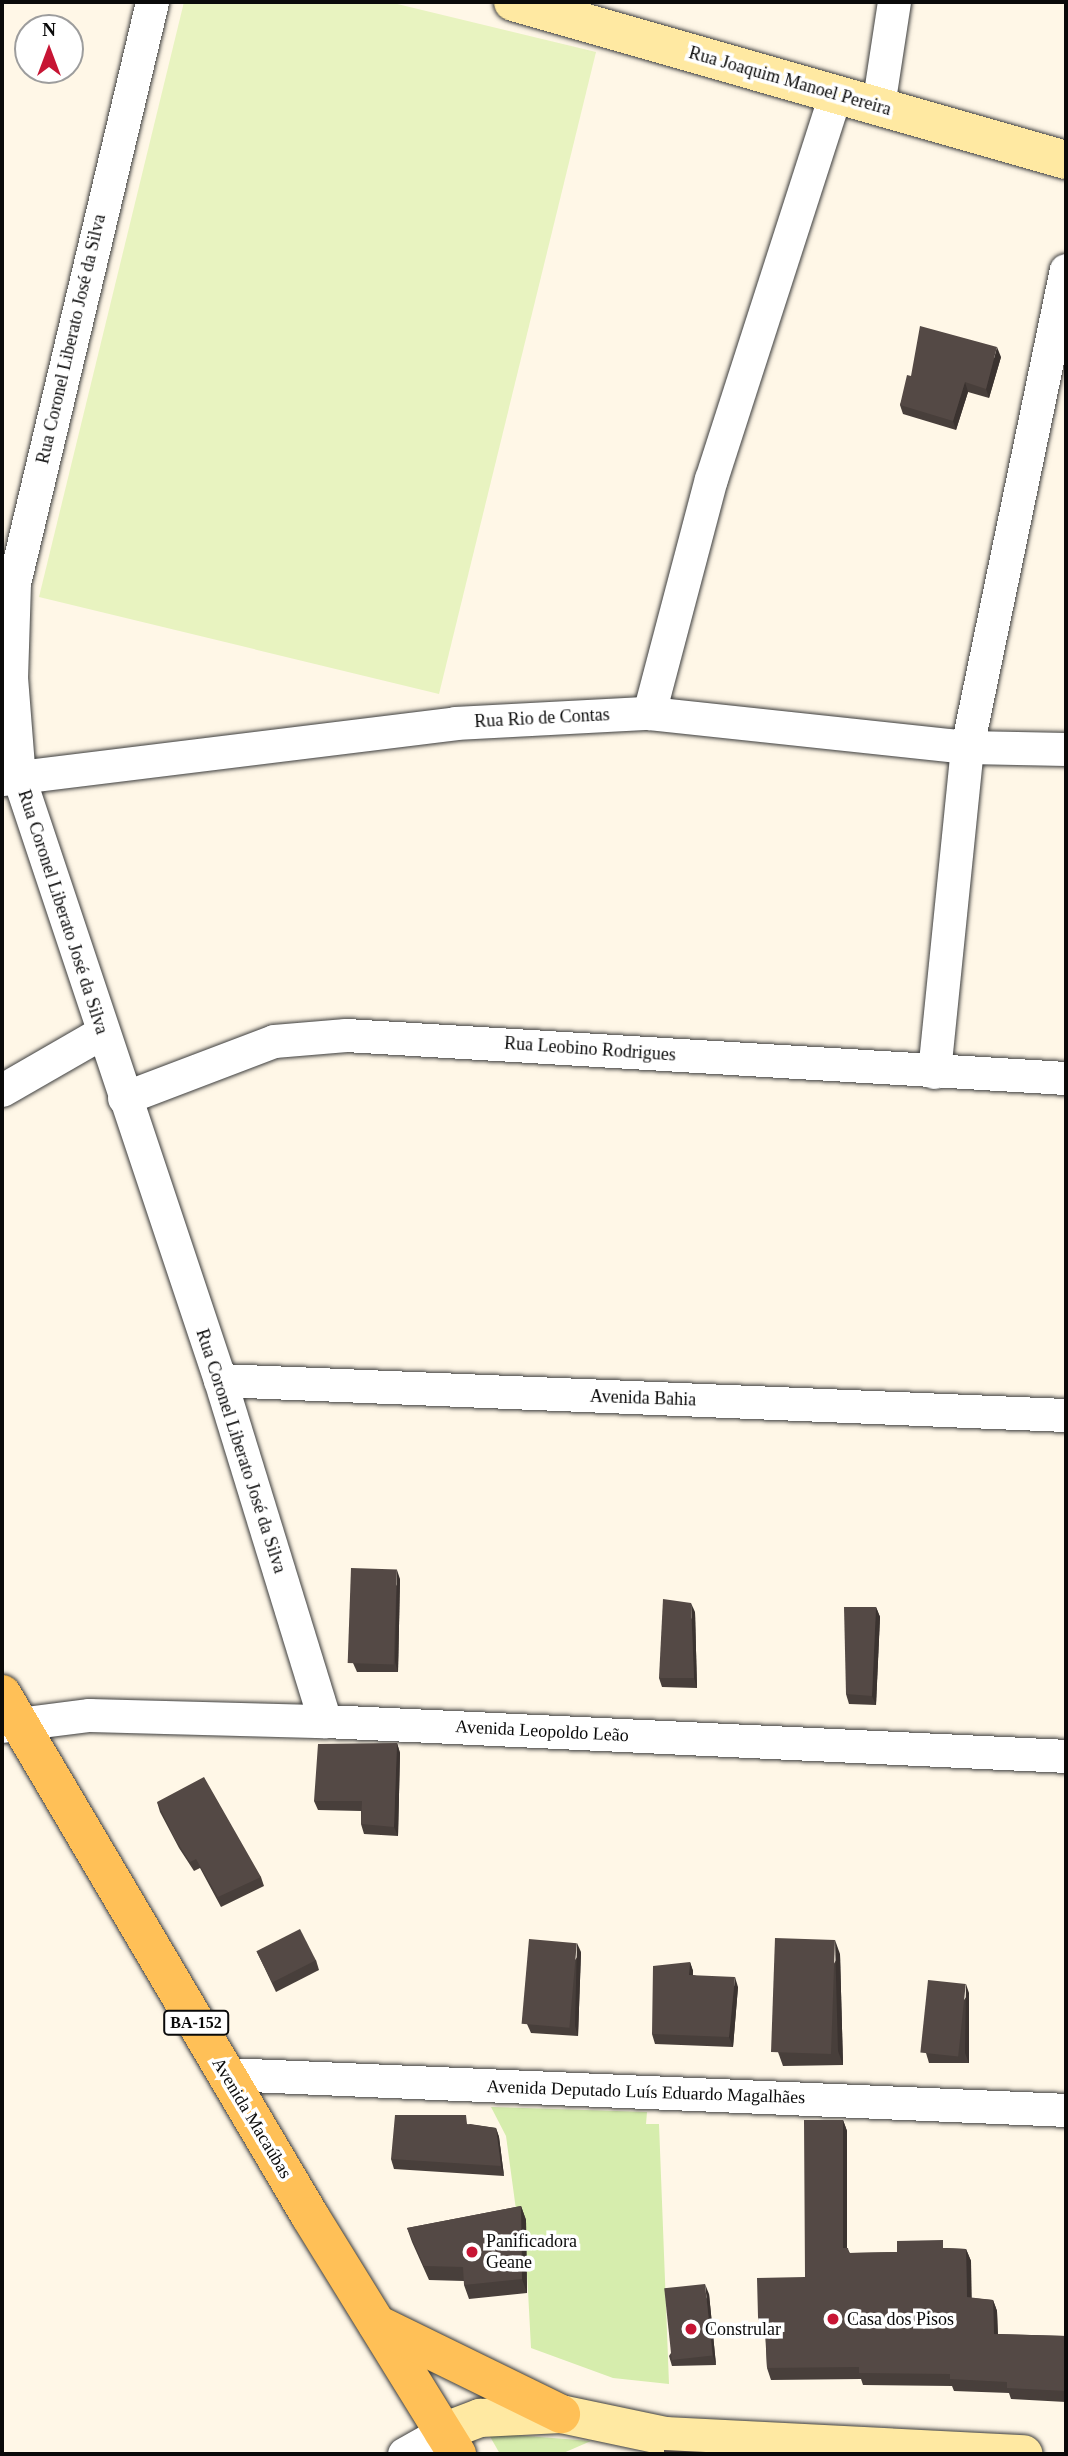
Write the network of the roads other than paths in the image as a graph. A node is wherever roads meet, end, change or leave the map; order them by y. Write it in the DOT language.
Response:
graph roads {
  1 [pos="152,2"];
  2 [pos="513,2"];
  3 [pos="894,2"];
  4 [pos="835,94"];
  5 [pos="878,106"];
  6 [pos="1066,160"];
  7 [pos="1066,270"];
  8 [pos="649,713"];
  9 [pos="967,747"];
  10 [pos="1066,749"];
  11 [pos="10,779"];
  12 [pos="103,1032"];
  13 [pos="934,1072"];
  14 [pos="1066,1078"];
  15 [pos="2,1090"];
  16 [pos="124,1098"];
  17 [pos="220,1380"];
  18 [pos="1066,1415"];
  19 [pos="7,1713"];
  20 [pos="326,1721"];
  21 [pos="1066,1756"];
  22 [pos="226,2074"];
  23 [pos="1066,2110"];
  24 [pos="377,2324"];
  25 [pos="561,2414"];
  26 [pos="665,2437"];
  27 [pos="450,2443"];
  28 [pos="404,2454"];
  29 [pos="614,2454"];
  30 [pos="1024,2454"];
  1 -- 11 [label="street, Rua Coronel Liberato José da Silva"];
  2 -- 4 [label="street, Rua Joaquim Manoel Pereira"];
  3 -- 5 [label="street"];
  4 -- 5 [label="street, Rua Joaquim Manoel Pereira"];
  4 -- 8 [label="street"];
  5 -- 6 [label="street, Rua Joaquim Manoel Pereira"];
  7 -- 9 [label="street"];
  8 -- 9 [label="street, Rua Rio de Contas"];
  8 -- 11 [label="street, Rua Rio de Contas"];
  9 -- 10 [label="street, Rua Rio de Contas"];
  9 -- 13 [label="street"];
  11 -- 12 [label="street, Rua Coronel Liberato José da Silva"];
  12 -- 15 [label="street"];
  12 -- 16 [label="street, Rua Coronel Liberato José da Silva"];
  13 -- 14 [label="street, Rua Leobino Rodrigues"];
  13 -- 16 [label="street, Rua Leobino Rodrigues"];
  16 -- 17 [label="street, Rua Coronel Liberato José da Silva"];
  17 -- 18 [label="street, Avenida Bahia"];
  17 -- 20 [label="street, Rua Coronel Liberato José da Silva"];
  19 -- 20 [label="street, Avenida Leopoldo Leão"];
  19 -- 22 [label="main road, Avenida Macaúbas / BA-152"];
  20 -- 21 [label="street, Avenida Leopoldo Leão"];
  22 -- 23 [label="street, Avenida Deputado Luís Eduardo Magalhães"];
  22 -- 24 [label="main road, Avenida Macaúbas / BA-152"];
  24 -- 25 [label="main road"];
  24 -- 27 [label="main road, Avenida Macaúbas / BA-152"];
  25 -- 26 [label="street"];
  25 -- 27 [label="street"];
  26 -- 29 [label="street"];
  26 -- 30 [label="street"];
  27 -- 28 [label="street"];
}
